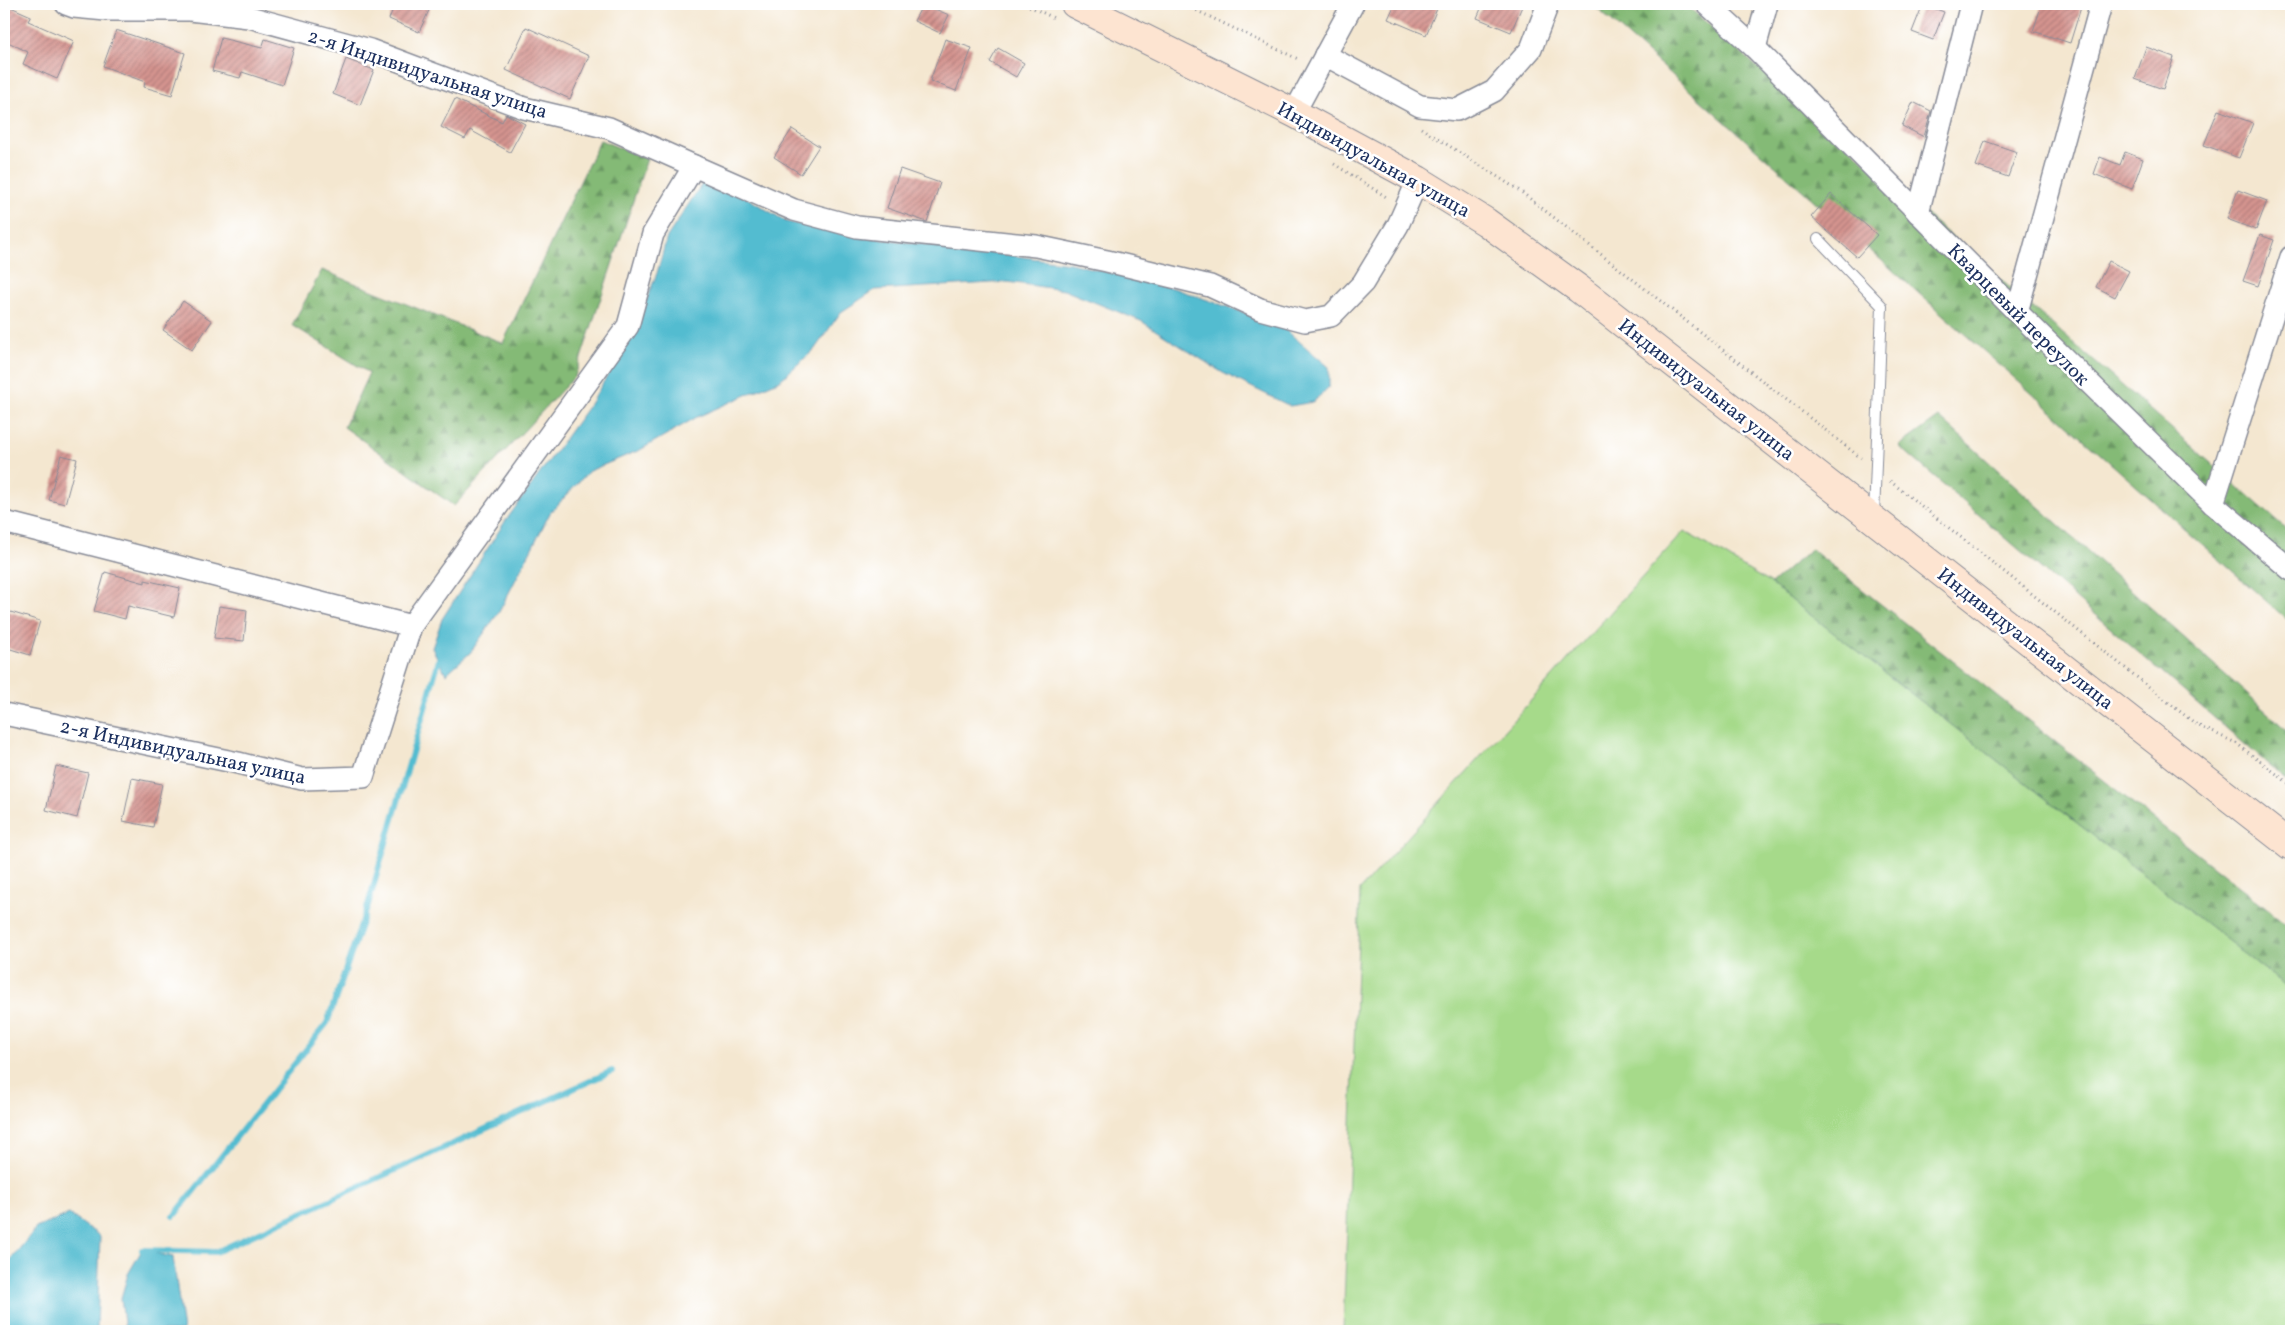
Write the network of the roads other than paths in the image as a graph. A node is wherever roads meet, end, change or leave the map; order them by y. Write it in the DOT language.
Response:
graph roads {
  1 [pos="66,4"];
  2 [pos="1075,4"];
  3 [pos="1353,4"];
  4 [pos="1548,4"];
  5 [pos="1707,4"];
  6 [pos="1767,4"];
  7 [pos="1972,4"];
  8 [pos="2101,4"];
  9 [pos="1755,48"];
  10 [pos="1321,62"];
  11 [pos="1294,113"];
  12 [pos="694,166"];
  13 [pos="1418,180"];
  14 [pos="1918,213"];
  15 [pos="1818,239"];
  16 [pos="2291,257"];
  17 [pos="2017,312"];
  18 [pos="2213,504"];
  19 [pos="1874,520"];
  20 [pos="4,522"];
  21 [pos="2291,570"];
  22 [pos="411,626"];
  23 [pos="4,714"];
  24 [pos="2291,846"];
  1 -- 12 [label="street, 2-я Индивидуальная улица"];
  2 -- 11 [label="main road, Индивидуальная улица"];
  3 -- 10 [label="street"];
  4 -- 10 [label="street"];
  5 -- 9 [label="street, Кварцевый переулок"];
  6 -- 9 [label="street"];
  7 -- 14 [label="street"];
  8 -- 17 [label="street"];
  9 -- 14 [label="street, Кварцевый переулок"];
  10 -- 11 [label="street"];
  11 -- 13 [label="main road, Индивидуальная улица"];
  12 -- 13 [label="street, 2-я Индивидуальная улица"];
  12 -- 22 [label="street"];
  13 -- 19 [label="main road, Индивидуальная улица"];
  14 -- 17 [label="street, Кварцевый переулок"];
  15 -- 19 [label="lane"];
  16 -- 18 [label="street"];
  17 -- 18 [label="street, Кварцевый переулок"];
  18 -- 21 [label="street, Кварцевый переулок"];
  19 -- 24 [label="main road, Индивидуальная улица"];
  20 -- 22 [label="street"];
  22 -- 23 [label="street, 2-я Индивидуальная улица"];
}
